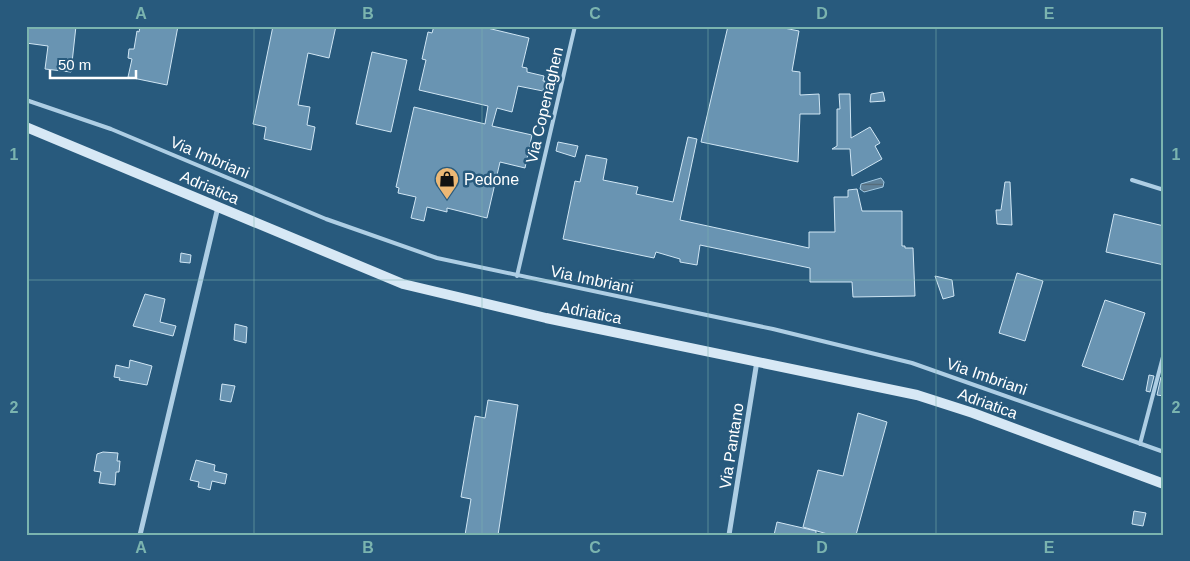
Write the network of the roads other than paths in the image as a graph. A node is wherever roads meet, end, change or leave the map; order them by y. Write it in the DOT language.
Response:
graph roads {
  1 [pos="576,26"];
  2 [pos="26,100"];
  3 [pos="26,127"];
  4 [pos="1132,180"];
  5 [pos="1164,190"];
  6 [pos="218,207"];
  7 [pos="518,276"];
  8 [pos="1164,353"];
  9 [pos="757,361"];
  10 [pos="1140,444"];
  11 [pos="1164,452"];
  12 [pos="1164,484"];
  13 [pos="140,535"];
  14 [pos="729,535"];
  1 -- 7 [label="lane, Via Copenaghen"];
  2 -- 7 [label="lane, Via Imbriani"];
  3 -- 6 [label="main road, Adriatica"];
  4 -- 5 [label="lane"];
  6 -- 9 [label="main road, Adriatica"];
  6 -- 13 [label="street"];
  7 -- 10 [label="lane, Via Imbriani"];
  8 -- 10 [label="lane"];
  9 -- 12 [label="main road, Adriatica"];
  9 -- 14 [label="street, Via Pantano"];
  10 -- 11 [label="lane, Via Imbriani"];
}
